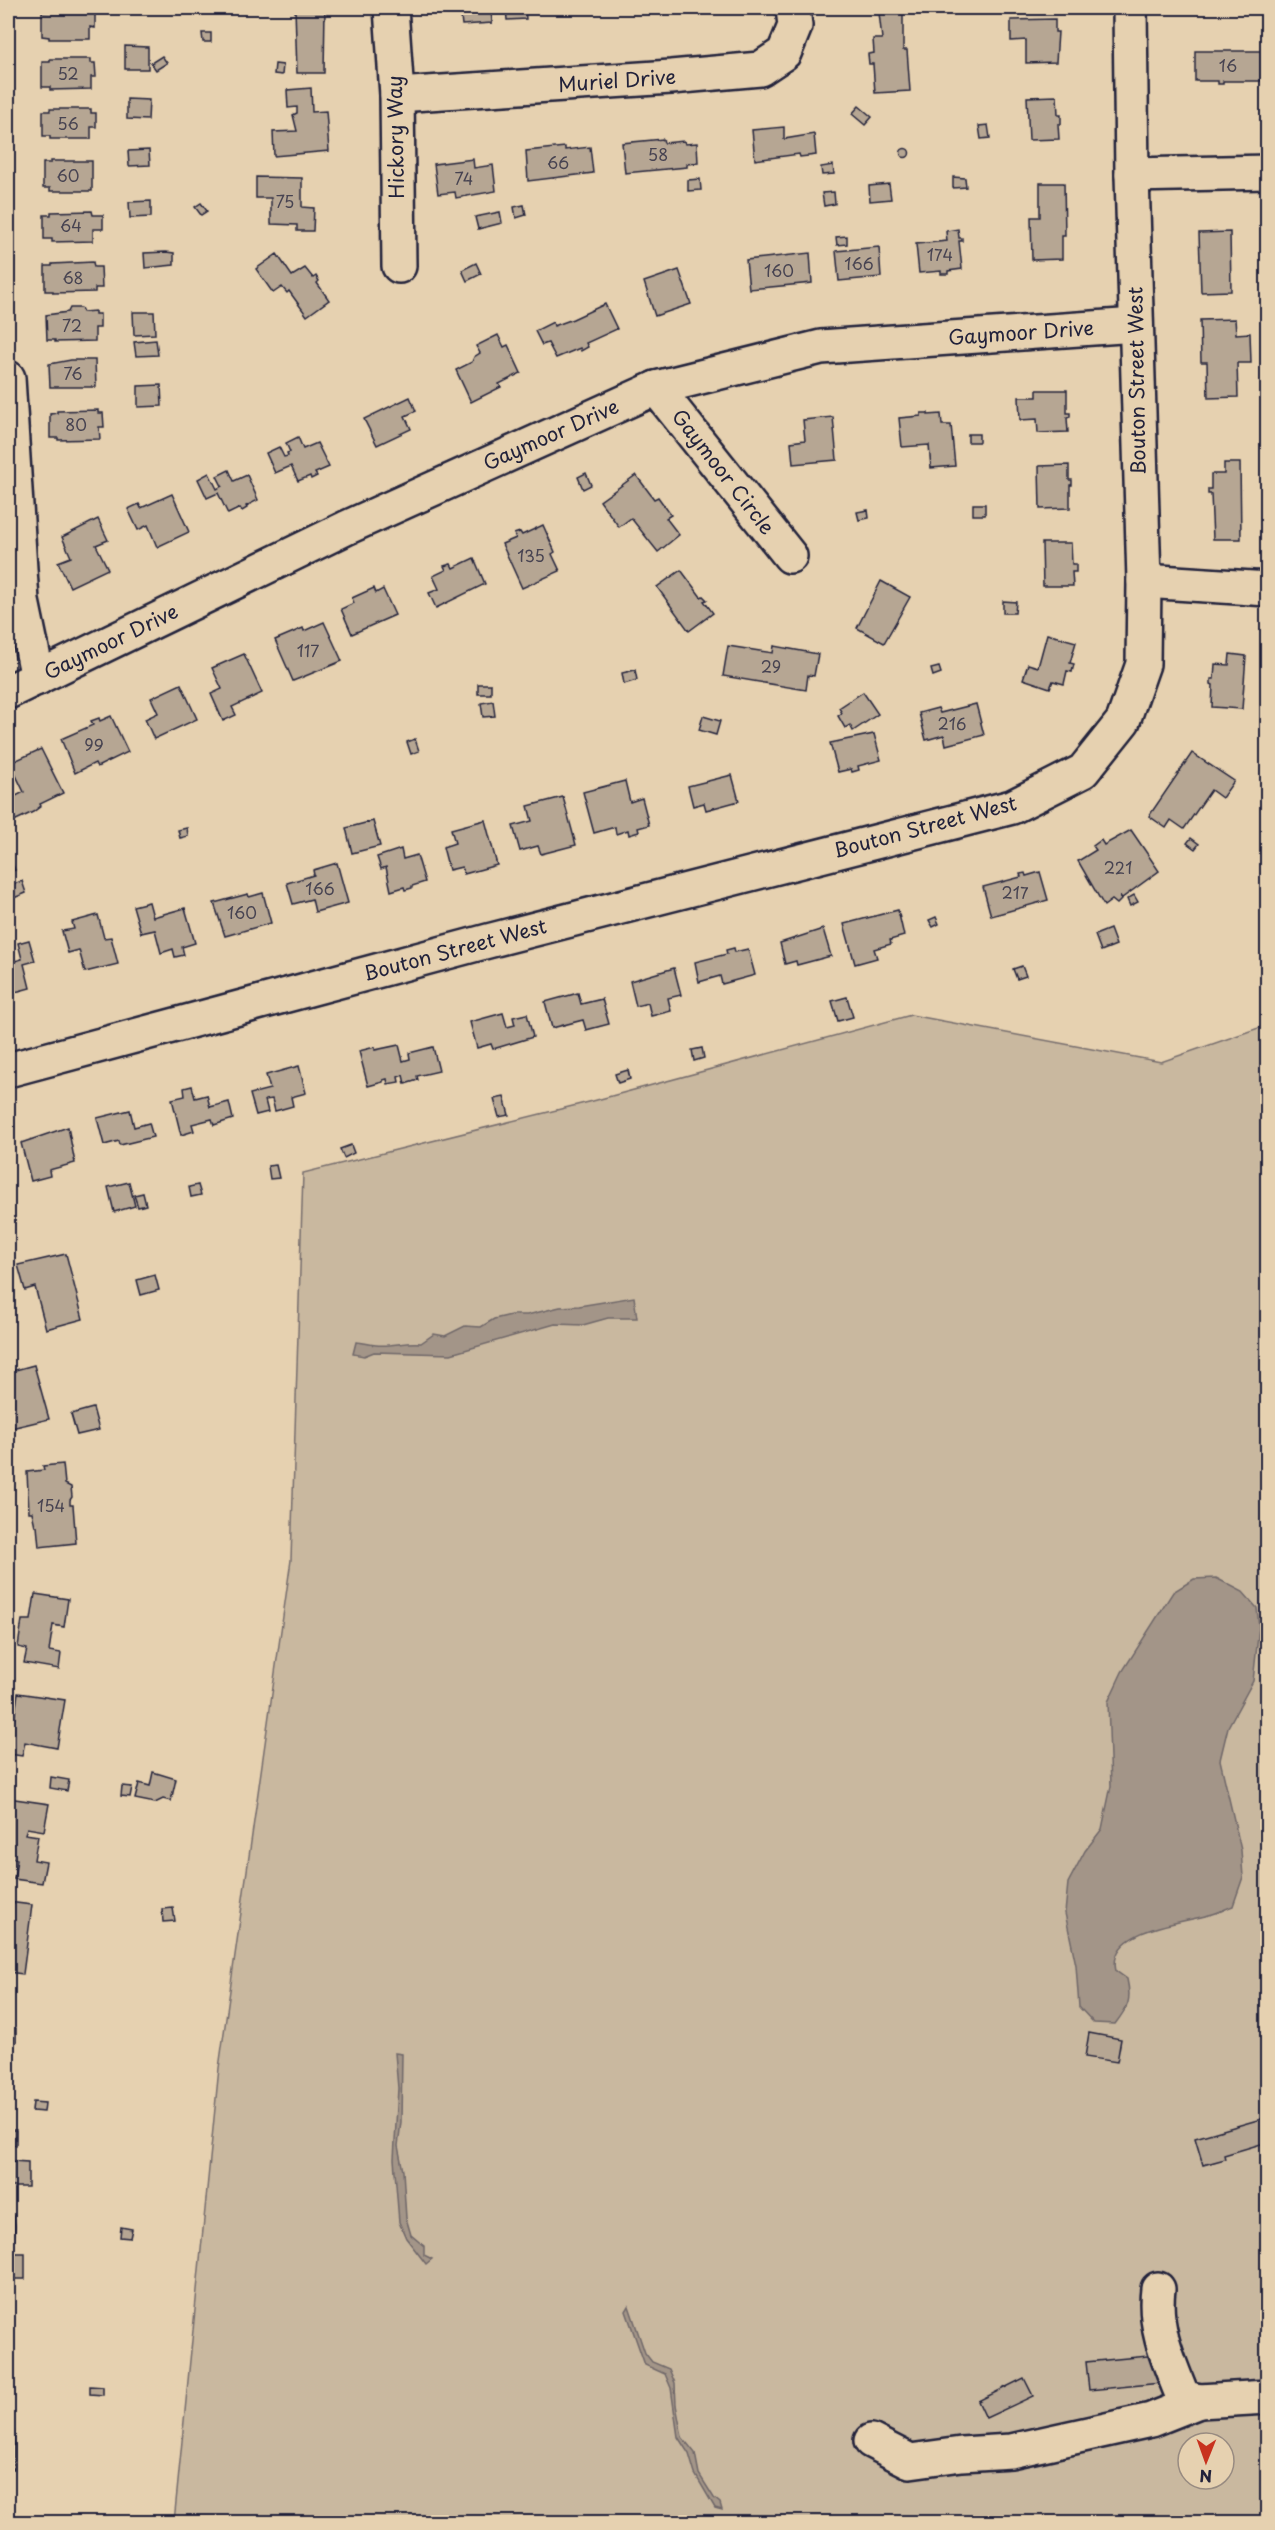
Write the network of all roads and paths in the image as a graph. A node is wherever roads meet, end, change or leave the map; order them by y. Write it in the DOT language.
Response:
graph roads {
  1 [pos="391,8"];
  2 [pos="793,8"];
  3 [pos="1130,8"];
  4 [pos="397,95"];
  5 [pos="1268,172"];
  6 [pos="1132,175"];
  7 [pos="399,266"];
  8 [pos="1136,325"];
  9 [pos="8,378"];
  10 [pos="656,388"];
  11 [pos="790,556"];
  12 [pos="1144,582"];
  13 [pos="1268,590"];
  14 [pos="38,678"];
  15 [pos="8,692"];
  16 [pos="8,1070"];
  17 [pos="1158,2289"];
  18 [pos="1268,2397"];
  19 [pos="1199,2401"];
  20 [pos="871,2441"];
  1 -- 4 [label="street, Hickory Way"];
  2 -- 4 [label="street, Muriel Drive"];
  3 -- 6 [label="street, Bouton Street West"];
  4 -- 7 [label="street, Hickory Way"];
  5 -- 6 [label="street"];
  6 -- 8 [label="street, Bouton Street West"];
  8 -- 10 [label="street, Gaymoor Drive"];
  8 -- 12 [label="street, Bouton Street West"];
  9 -- 14 [label="street"];
  10 -- 11 [label="street, Gaymoor Circle"];
  10 -- 14 [label="street, Gaymoor Drive"];
  12 -- 13 [label="street"];
  12 -- 16 [label="street, Bouton Street West"];
  14 -- 15 [label="street, Gaymoor Drive"];
  17 -- 19 [label="street"];
  18 -- 19 [label="street"];
  19 -- 20 [label="street"];
}
